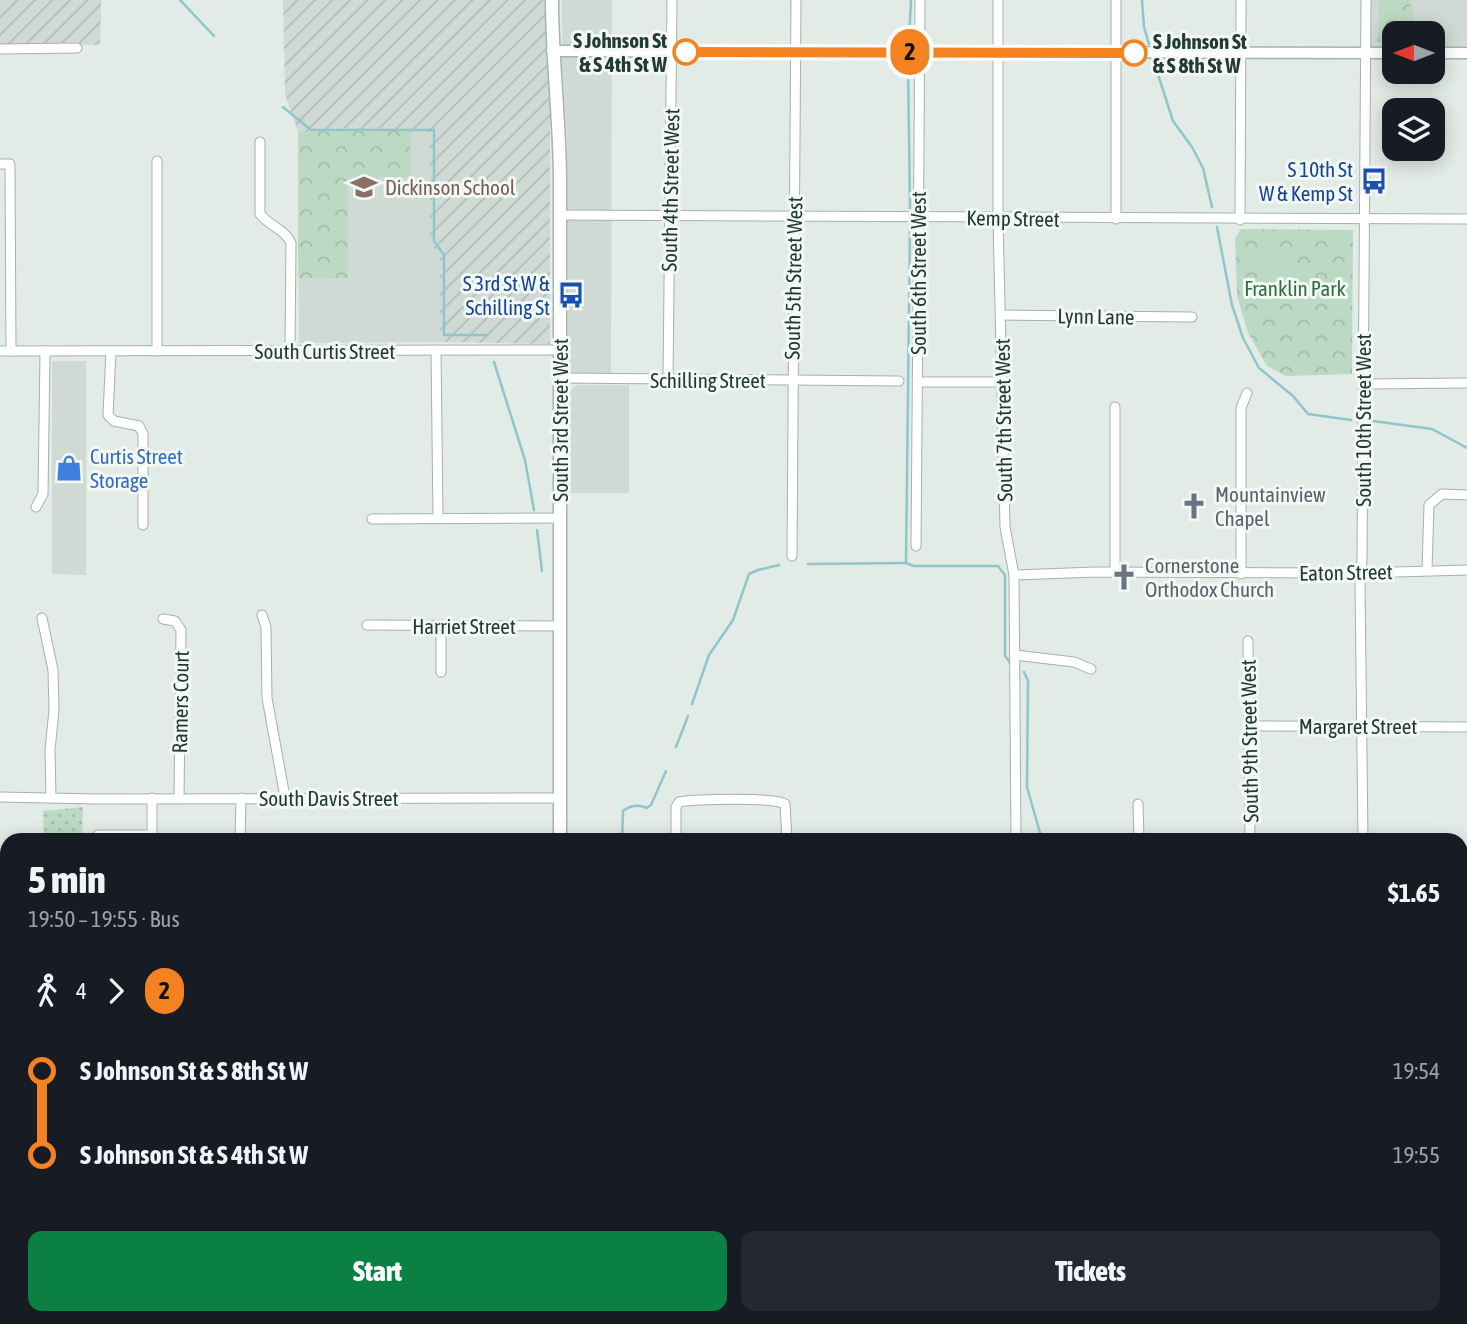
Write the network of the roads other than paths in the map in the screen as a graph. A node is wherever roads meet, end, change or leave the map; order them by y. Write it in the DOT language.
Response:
graph roads {
  1 [pos="552,0"];
  2 [pos="672,0"];
  3 [pos="796,0"];
  4 [pos="920,0"];
  5 [pos="998,0"];
  6 [pos="1116,0"];
  7 [pos="1241,0"];
  8 [pos="1366,0"];
  9 [pos="78,48"];
  10 [pos="0,49"];
  11 [pos="552,51"];
  12 [pos="672,52"];
  13 [pos="796,52"];
  14 [pos="919,52"];
  15 [pos="1240,52"];
  16 [pos="998,53"];
  17 [pos="1117,53"];
  18 [pos="1382,53"];
  19 [pos="1446,53"];
  20 [pos="1467,53"];
  21 [pos="1366,54"];
  22 [pos="260,142"];
  23 [pos="157,161"];
  24 [pos="0,164"];
  25 [pos="560,215"];
  26 [pos="670,217"];
  27 [pos="794,217"];
  28 [pos="919,217"];
  29 [pos="998,218"];
  30 [pos="1116,219"];
  31 [pos="1365,219"];
  32 [pos="1467,219"];
  33 [pos="1240,220"];
  34 [pos="1001,315"];
  35 [pos="1192,317"];
  36 [pos="436,350"];
  37 [pos="560,350"];
  38 [pos="0,351"];
  39 [pos="11,351"];
  40 [pos="45,351"];
  41 [pos="111,351"];
  42 [pos="157,351"];
  43 [pos="290,351"];
  44 [pos="559,378"];
  45 [pos="668,380"];
  46 [pos="792,380"];
  47 [pos="899,381"];
  48 [pos="918,382"];
  49 [pos="1002,382"];
  50 [pos="1467,383"];
  51 [pos="1364,384"];
  52 [pos="1247,393"];
  53 [pos="1115,407"];
  54 [pos="1467,495"];
  55 [pos="36,506"];
  56 [pos="438,518"];
  57 [pos="559,518"];
  58 [pos="372,519"];
  59 [pos="143,525"];
  60 [pos="916,546"];
  61 [pos="792,555"];
  62 [pos="1426,570"];
  63 [pos="1467,570"];
  64 [pos="1115,573"];
  65 [pos="1361,573"];
  66 [pos="1241,574"];
  67 [pos="1014,575"];
  68 [pos="262,615"];
  69 [pos="42,618"];
  70 [pos="163,619"];
  71 [pos="367,625"];
  72 [pos="441,625"];
  73 [pos="560,626"];
  74 [pos="1248,641"];
  75 [pos="1015,655"];
  76 [pos="1091,669"];
  77 [pos="441,672"];
  78 [pos="1249,726"];
  79 [pos="1361,726"];
  80 [pos="1467,727"];
  81 [pos="0,797"];
  82 [pos="285,797"];
  83 [pos="51,798"];
  84 [pos="152,798"];
  85 [pos="179,798"];
  86 [pos="241,798"];
  87 [pos="560,798"];
  88 [pos="1138,804"];
  89 [pos="152,833"];
  90 [pos="240,833"];
  91 [pos="560,833"];
  92 [pos="676,833"];
  93 [pos="787,833"];
  94 [pos="1016,833"];
  95 [pos="1139,833"];
  96 [pos="1250,833"];
  97 [pos="1363,833"];
  1 -- 11 [label="main road, South 3rd Street West"];
  2 -- 12 [label="street, South 4th Street West"];
  3 -- 13 [label="street, South 5th Street West"];
  4 -- 14 [label="street, South 6th Street West"];
  5 -- 16 [label="street, South 7th Street West"];
  6 -- 17 [label="street"];
  7 -- 15 [label="street"];
  8 -- 21 [label="street, South 10th Street West"];
  9 -- 10 [label="street"];
  11 -- 12 [label="street"];
  11 -- 25 [label="main road, South 3rd Street West"];
  12 -- 13 [label="street"];
  12 -- 26 [label="street, South 4th Street West"];
  13 -- 14 [label="street"];
  13 -- 27 [label="street, South 5th Street West"];
  14 -- 16 [label="street"];
  14 -- 28 [label="street, South 6th Street West"];
  15 -- 17 [label="street"];
  15 -- 21 [label="street"];
  15 -- 33 [label="street"];
  16 -- 17 [label="street"];
  16 -- 29 [label="street, South 7th Street West"];
  17 -- 30 [label="street"];
  18 -- 21 [label="street"];
  19 -- 20 [label="street"];
  21 -- 31 [label="street, South 10th Street West"];
  22 -- 43 [label="street"];
  23 -- 42 [label="street"];
  24 -- 39 [label="street"];
  25 -- 26 [label="street, Kemp Street"];
  25 -- 37 [label="main road, South 3rd Street West"];
  26 -- 27 [label="street, Kemp Street"];
  26 -- 45 [label="street, South 4th Street West"];
  27 -- 28 [label="street, Kemp Street"];
  27 -- 46 [label="street, South 5th Street West"];
  28 -- 29 [label="street, Kemp Street"];
  28 -- 48 [label="street, South 6th Street West"];
  29 -- 30 [label="street, Kemp Street"];
  29 -- 34 [label="street, South 7th Street West"];
  30 -- 33 [label="street, Kemp Street"];
  31 -- 32 [label="street, Kemp Street"];
  31 -- 33 [label="street, Kemp Street"];
  31 -- 51 [label="street, South 10th Street West"];
  34 -- 35 [label="street, Lynn Lane"];
  34 -- 49 [label="street, South 7th Street West"];
  36 -- 37 [label="street, South Curtis Street"];
  36 -- 43 [label="street, South Curtis Street"];
  36 -- 56 [label="street"];
  37 -- 44 [label="main road, South 3rd Street West"];
  38 -- 39 [label="street, South Curtis Street"];
  39 -- 40 [label="street, South Curtis Street"];
  40 -- 41 [label="street, South Curtis Street"];
  40 -- 55 [label="street"];
  41 -- 42 [label="street, South Curtis Street"];
  41 -- 59 [label="street"];
  42 -- 43 [label="street, South Curtis Street"];
  44 -- 45 [label="street, Schilling Street"];
  44 -- 57 [label="main road, South 3rd Street West"];
  45 -- 46 [label="street, Schilling Street"];
  46 -- 47 [label="street, Schilling Street"];
  46 -- 61 [label="street, South 5th Street West"];
  48 -- 49 [label="street"];
  48 -- 60 [label="street, South 6th Street West"];
  49 -- 67 [label="street, South 7th Street West"];
  50 -- 51 [label="street"];
  51 -- 65 [label="street, South 10th Street West"];
  52 -- 66 [label="street"];
  53 -- 64 [label="street"];
  54 -- 62 [label="street"];
  56 -- 57 [label="street"];
  56 -- 58 [label="street"];
  57 -- 73 [label="main road, South 3rd Street West"];
  62 -- 63 [label="street, Eaton Street"];
  62 -- 65 [label="street, Eaton Street"];
  64 -- 66 [label="street, Eaton Street"];
  64 -- 67 [label="street, Eaton Street"];
  65 -- 66 [label="street, Eaton Street"];
  65 -- 79 [label="street, South 10th Street West"];
  67 -- 75 [label="street, South 7th Street West"];
  68 -- 82 [label="street"];
  69 -- 83 [label="street"];
  70 -- 85 [label="street, Ramers Court"];
  71 -- 72 [label="street, Harriet Street"];
  72 -- 73 [label="street, Harriet Street"];
  72 -- 77 [label="street"];
  73 -- 87 [label="main road, South 3rd Street West"];
  74 -- 78 [label="street, South 9th Street West"];
  75 -- 76 [label="street"];
  75 -- 94 [label="street, South 7th Street West"];
  78 -- 79 [label="street, Margaret Street"];
  78 -- 96 [label="street, South 9th Street West"];
  79 -- 80 [label="street, Margaret Street"];
  79 -- 97 [label="street, South 10th Street West"];
  81 -- 83 [label="street, South Davis Street"];
  82 -- 86 [label="street, South Davis Street"];
  82 -- 87 [label="street, South Davis Street"];
  83 -- 84 [label="street, South Davis Street"];
  84 -- 85 [label="street, South Davis Street"];
  84 -- 89 [label="street"];
  85 -- 86 [label="street, South Davis Street"];
  86 -- 90 [label="street"];
  87 -- 91 [label="main road, South 3rd Street West"];
  88 -- 95 [label="street"];
  92 -- 93 [label="street"];
}
